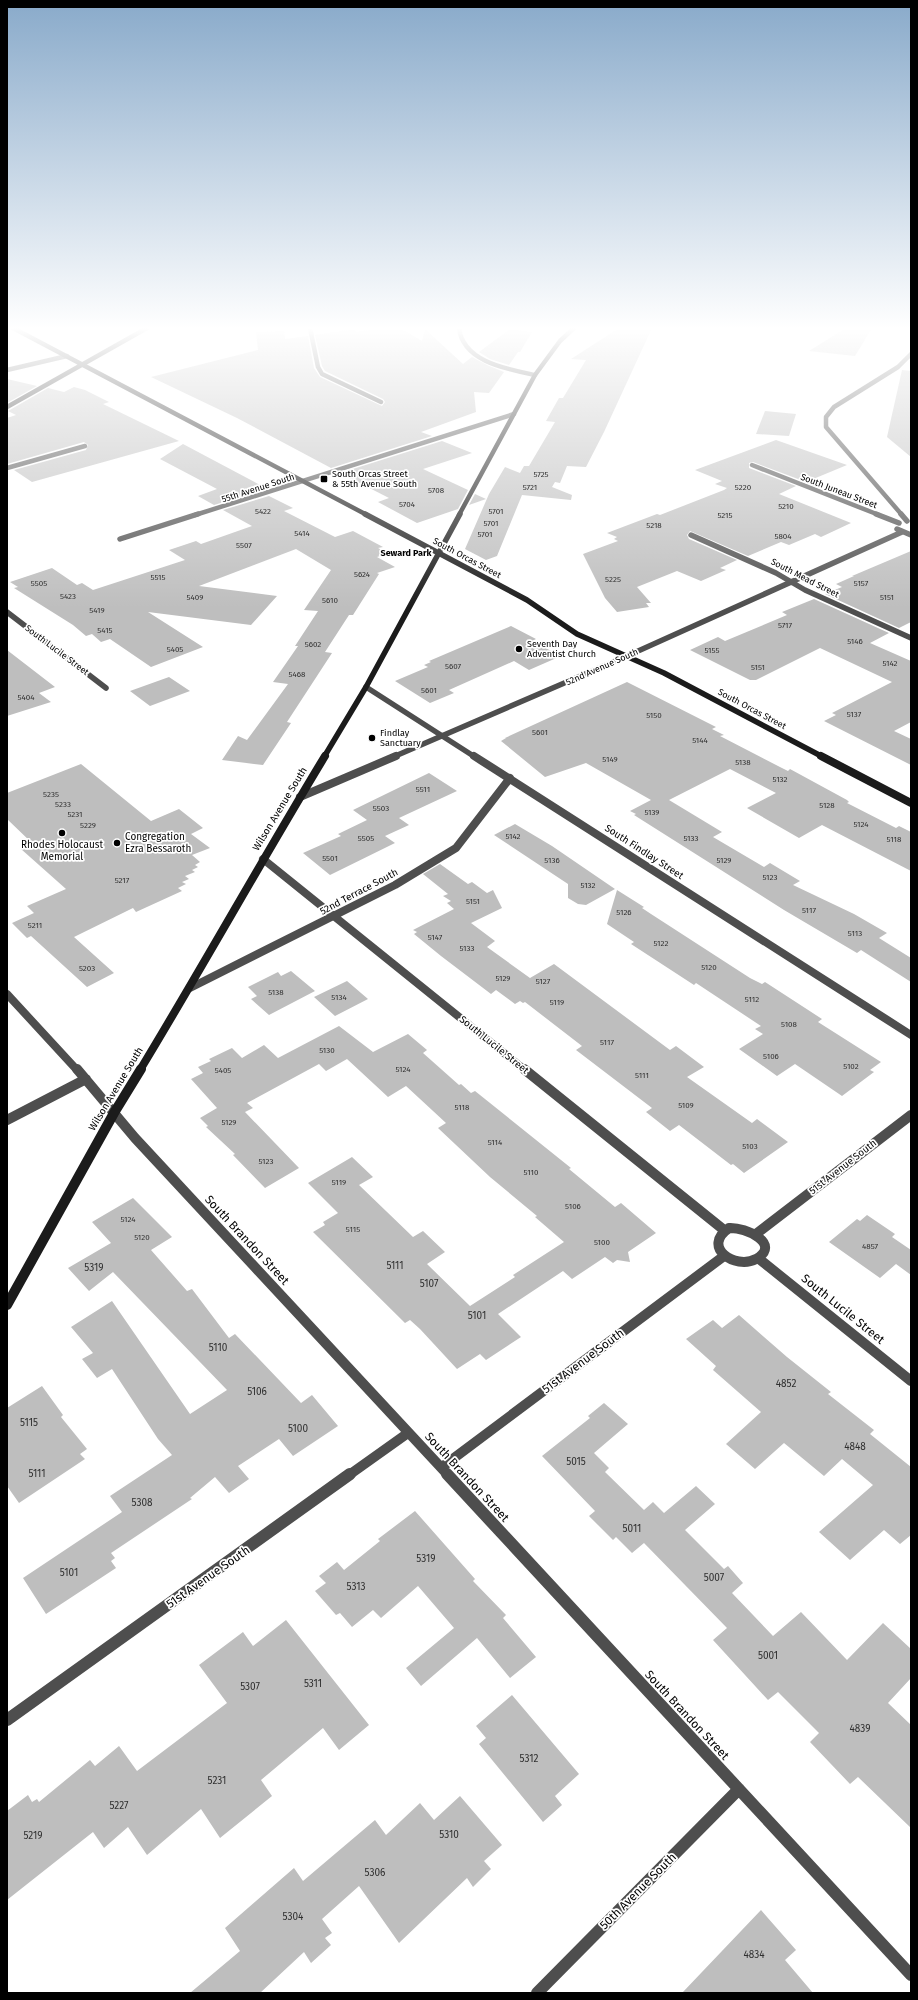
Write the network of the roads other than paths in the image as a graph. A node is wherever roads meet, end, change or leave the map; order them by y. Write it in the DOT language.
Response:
graph roads {
  1 [pos="190,421"];
  2 [pos="491,421"];
  3 [pos="510,421"];
  4 [pos="826,421"];
  5 [pos="85,446"];
  6 [pos="752,466"];
  7 [pos="7,468"];
  8 [pos="303,482"];
  9 [pos="909,521"];
  10 [pos="899,523"];
  11 [pos="902,532"];
  12 [pos="691,535"];
  13 [pos="911,535"];
  14 [pos="120,539"];
  15 [pos="438,553"];
  16 [pos="792,581"];
  17 [pos="7,612"];
  18 [pos="911,638"];
  19 [pos="627,656"];
  20 [pos="366,687"];
  21 [pos="106,688"];
  22 [pos="442,735"];
  23 [pos="510,778"];
  24 [pos="300,798"];
  25 [pos="911,803"];
  26 [pos="263,859"];
  27 [pos="335,916"];
  28 [pos="190,988"];
  29 [pos="7,994"];
  30 [pos="911,1035"];
  31 [pos="86,1080"];
  32 [pos="114,1113"];
  33 [pos="911,1115"];
  34 [pos="7,1120"];
  35 [pos="724,1230"];
  36 [pos="756,1234"];
  37 [pos="724,1256"];
  38 [pos="758,1258"];
  39 [pos="7,1305"];
  40 [pos="911,1381"];
  41 [pos="408,1433"];
  42 [pos="442,1467"];
  43 [pos="7,1720"];
  44 [pos="739,1790"];
  45 [pos="911,1976"];
  46 [pos="536,1993"];
  1 -- 8 [label="street, South Orcas Street"];
  2 -- 8 [label="street, 55th Avenue South"];
  3 -- 15 [label="street, Wilson Avenue South"];
  4 -- 9 [label="street"];
  5 -- 7 [label="street"];
  6 -- 10 [label="street, South Juneau Street"];
  8 -- 14 [label="street, 55th Avenue South"];
  8 -- 15 [label="street, South Orcas Street"];
  9 -- 10 [label="street"];
  10 -- 11 [label="street"];
  11 -- 13 [label="street"];
  11 -- 16 [label="street, 52nd Avenue South"];
  12 -- 16 [label="street, South Mead Street"];
  15 -- 19 [label="street, South Orcas Street"];
  15 -- 20 [label="street, Wilson Avenue South"];
  16 -- 18 [label="street, South Mead Street"];
  16 -- 19 [label="street, 52nd Avenue South"];
  17 -- 21 [label="street, South Lucile Street"];
  19 -- 22 [label="street, 52nd Avenue South"];
  19 -- 25 [label="street, South Orcas Street"];
  20 -- 22 [label="street, South Findlay Street"];
  20 -- 24 [label="street, Wilson Avenue South"];
  22 -- 23 [label="street, South Findlay Street"];
  22 -- 24 [label="street, 52nd Avenue South"];
  23 -- 27 [label="street, 52nd Terrace South"];
  23 -- 30 [label="street, South Findlay Street"];
  24 -- 26 [label="street, Wilson Avenue South"];
  26 -- 27 [label="street, South Lucile Street"];
  26 -- 28 [label="street, Wilson Avenue South"];
  27 -- 28 [label="street, 52nd Terrace South"];
  27 -- 35 [label="street, South Lucile Street"];
  28 -- 32 [label="street, Wilson Avenue South"];
  29 -- 31 [label="street, South Brandon Street"];
  31 -- 32 [label="street, South Brandon Street"];
  31 -- 34 [label="street"];
  32 -- 39 [label="street, Wilson Avenue South"];
  32 -- 41 [label="street, South Brandon Street"];
  33 -- 36 [label="street, 51st Avenue South"];
  35 -- 36 [label="street"];
  35 -- 37 [label="street"];
  36 -- 38 [label="street"];
  37 -- 38 [label="street"];
  37 -- 42 [label="street, 51st Avenue South"];
  38 -- 40 [label="street, South Lucile Street"];
  41 -- 42 [label="street, South Brandon Street"];
  41 -- 43 [label="street, 51st Avenue South"];
  42 -- 44 [label="street, South Brandon Street"];
  44 -- 45 [label="street, South Brandon Street"];
  44 -- 46 [label="street, 50th Avenue South"];
}
